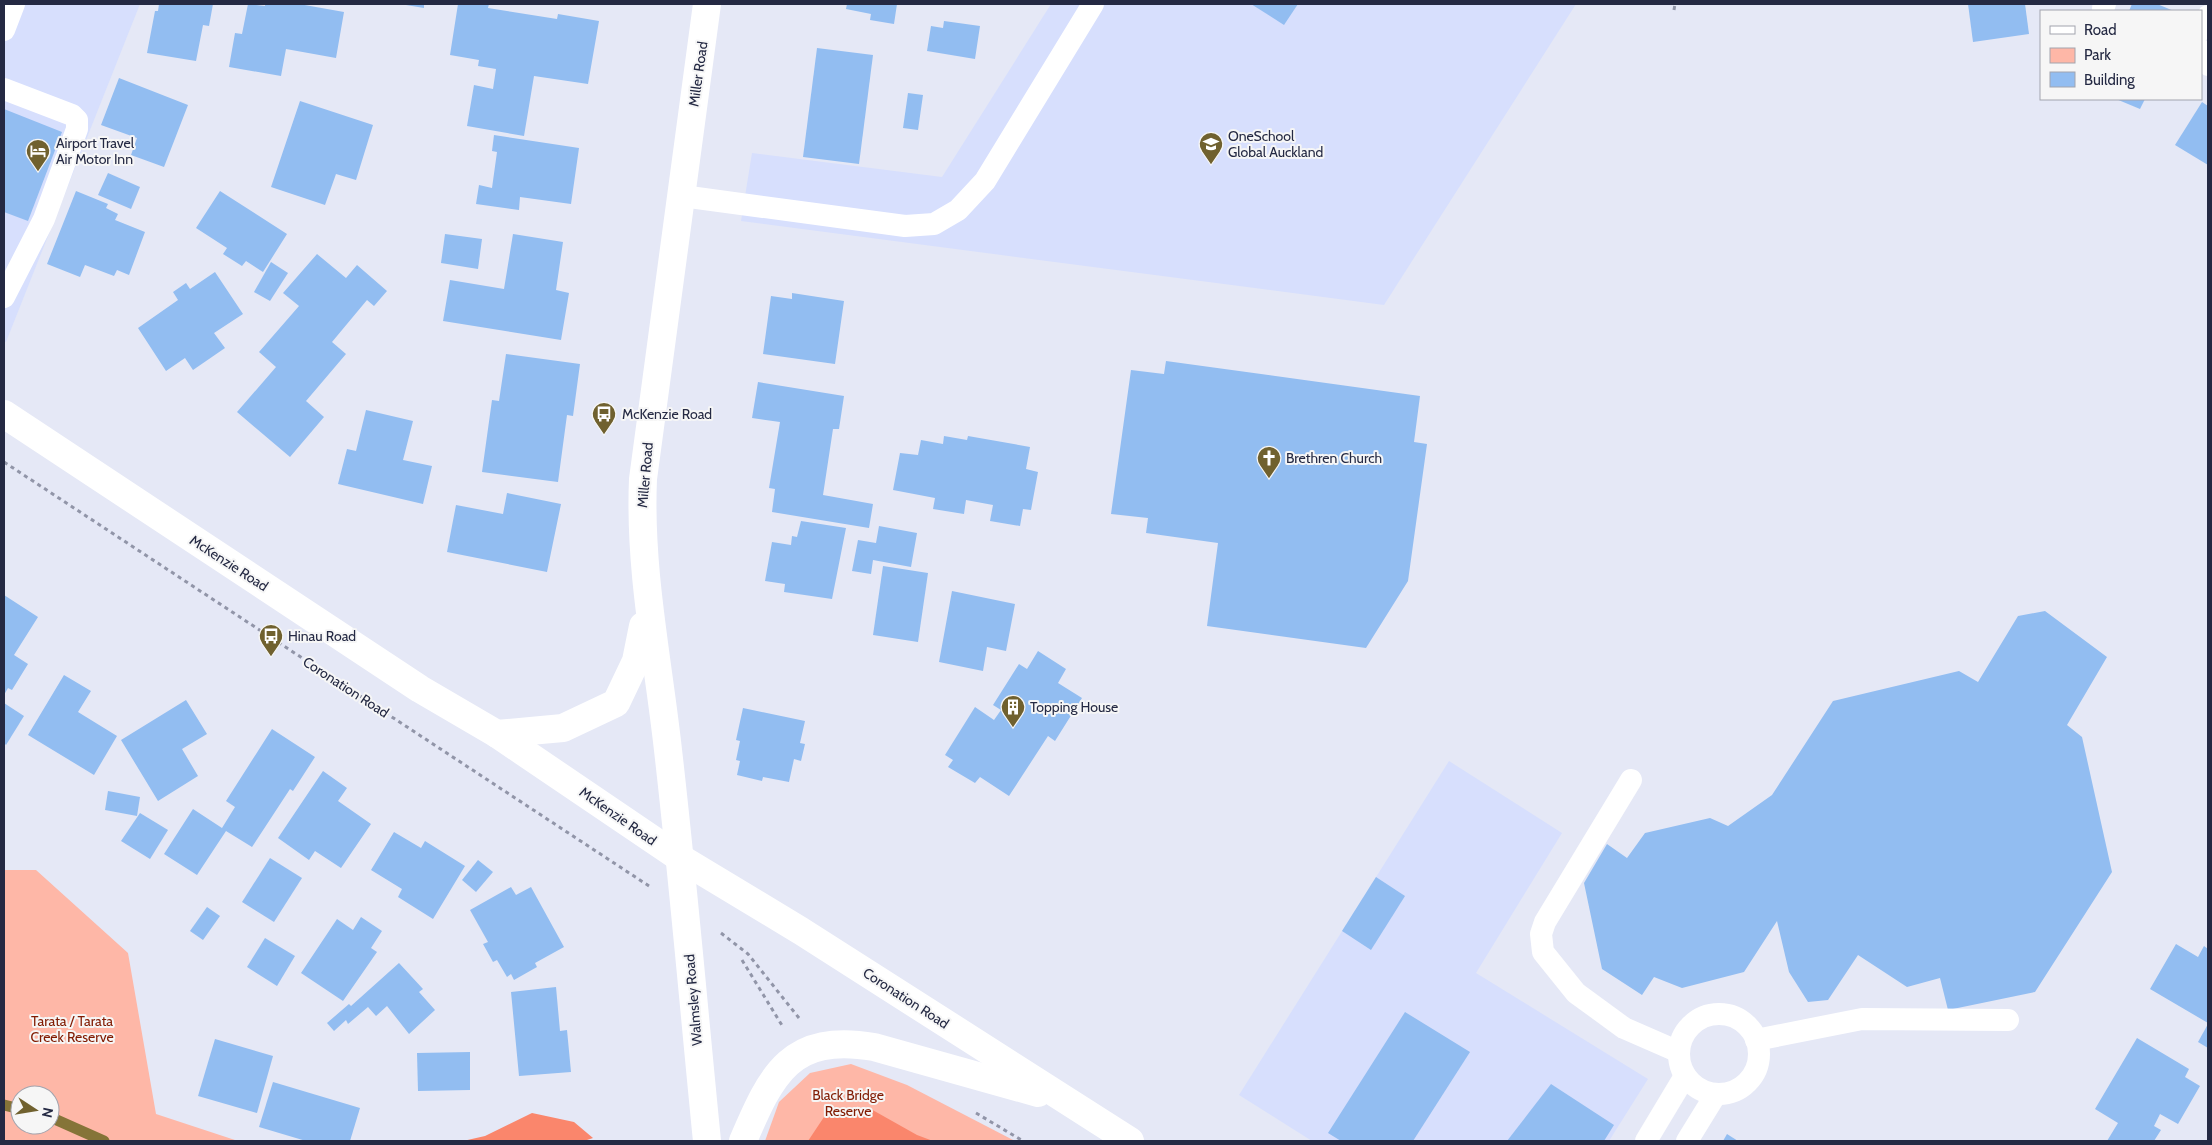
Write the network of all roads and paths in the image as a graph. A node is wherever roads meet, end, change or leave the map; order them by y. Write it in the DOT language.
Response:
graph roads {
  1 [pos="14,4"];
  2 [pos="707,4"];
  3 [pos="1094,4"];
  4 [pos="1675,4"];
  5 [pos="1674,10"];
  6 [pos="2208,16"];
  7 [pos="2202,28"];
  8 [pos="4,30"];
  9 [pos="2202,52"];
  10 [pos="2208,65"];
  11 [pos="4,89"];
  12 [pos="682,196"];
  13 [pos="4,297"];
  14 [pos="4,414"];
  15 [pos="4,462"];
  16 [pos="648,605"];
  17 [pos="497,734"];
  18 [pos="1631,780"];
  19 [pos="680,858"];
  20 [pos="638,879"];
  21 [pos="748,954"];
  22 [pos="742,960"];
  23 [pos="2008,1020"];
  24 [pos="805,1026"];
  25 [pos="789,1036"];
  26 [pos="1756,1040"];
  27 [pos="1679,1052"];
  28 [pos="1685,1076"];
  29 [pos="1716,1094"];
  30 [pos="1066,1100"];
  31 [pos="707,1141"];
  32 [pos="743,1141"];
  33 [pos="1130,1141"];
  34 [pos="1646,1141"];
  35 [pos="1687,1141"];
  1 -- 8 [label="lane"];
  2 -- 12 [label="main road, Miller Road"];
  3 -- 12 [label="lane"];
  4 -- 5 [label="path"];
  6 -- 7 [label="lane"];
  9 -- 10 [label="lane"];
  11 -- 13 [label="lane"];
  12 -- 16 [label="main road, Miller Road"];
  14 -- 17 [label="main road, McKenzie Road"];
  15 -- 20 [label="path, Coronation Road"];
  16 -- 17 [label="main road"];
  16 -- 19 [label="main road, Miller Road"];
  17 -- 19 [label="main road, McKenzie Road"];
  18 -- 27 [label="lane"];
  19 -- 30 [label="main road, Coronation Road"];
  19 -- 31 [label="main road, Walmsley Road"];
  21 -- 24 [label="path"];
  22 -- 25 [label="path"];
  23 -- 26 [label="lane"];
  26 -- 27 [label="lane"];
  26 -- 29 [label="lane"];
  27 -- 28 [label="lane"];
  28 -- 29 [label="lane"];
  28 -- 34 [label="lane"];
  29 -- 35 [label="lane"];
  30 -- 32 [label="main road"];
  30 -- 33 [label="main road, Coronation Road"];
}
